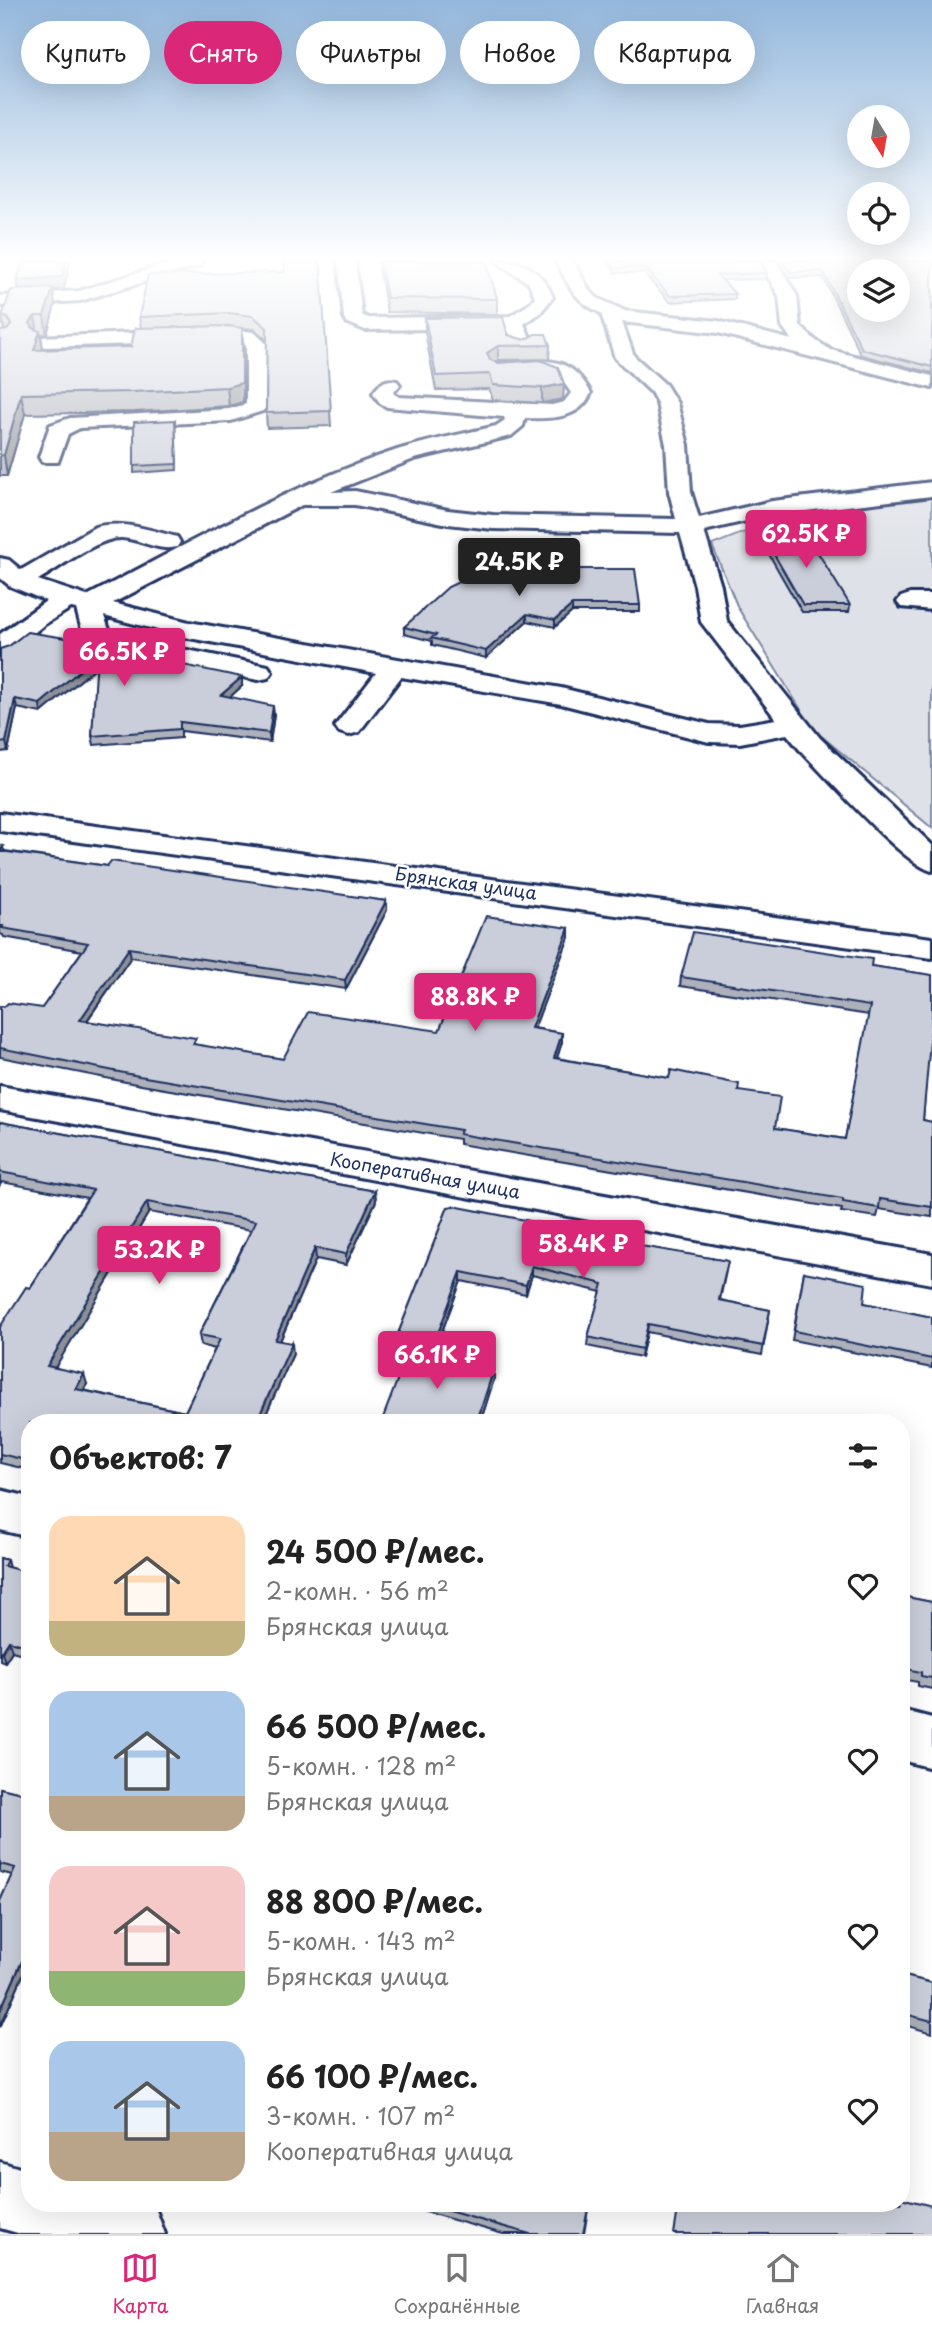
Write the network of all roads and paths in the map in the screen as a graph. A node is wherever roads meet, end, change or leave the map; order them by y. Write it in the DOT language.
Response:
graph roads {
  1 [pos="256,365"];
  2 [pos="633,365"];
  3 [pos="869,365"];
  4 [pos="499,369"];
  5 [pos="932,382"];
  6 [pos="390,384"];
  7 [pos="513,411"];
  8 [pos="50,457"];
  9 [pos="932,489"];
  10 [pos="283,505"];
  11 [pos="690,526"];
  12 [pos="168,542"];
  13 [pos="6,576"];
  14 [pos="143,577"];
  15 [pos="77,603"];
  16 [pos="0,647"];
  17 [pos="394,668"];
  18 [pos="258,672"];
  19 [pos="792,724"];
  20 [pos="349,726"];
  21 [pos="0,822"];
  22 [pos="932,861"];
  23 [pos="924,944"];
  24 [pos="0,1098"];
  25 [pos="932,1269"];
  26 [pos="0,1510"];
  27 [pos="21,1515"];
  28 [pos="910,1737"];
  29 [pos="932,1743"];
  30 [pos="0,2195"];
  31 [pos="21,2201"];
  32 [pos="58,2212"];
  33 [pos="132,2234"];
  1 -- 8 [label="street"];
  2 -- 11 [label="street"];
  3 -- 5 [label="street"];
  4 -- 7 [label="street"];
  6 -- 7 [label="street"];
  7 -- 10 [label="street"];
  9 -- 11 [label="street"];
  10 -- 11 [label="street"];
  10 -- 14 [label="street"];
  11 -- 19 [label="street"];
  12 -- 13 [label="street"];
  13 -- 14 [label="street"];
  13 -- 15 [label="street"];
  14 -- 15 [label="street"];
  15 -- 16 [label="street"];
  15 -- 17 [label="street"];
  15 -- 18 [label="street"];
  17 -- 19 [label="street"];
  17 -- 20 [label="street"];
  19 -- 22 [label="street"];
  21 -- 23 [label="street, Брянская улица"];
  24 -- 25 [label="street, Кооперативная улица"];
  26 -- 27 [label="street"];
  28 -- 29 [label="street"];
  30 -- 31 [label="street"];
  32 -- 33 [label="street"];
}
